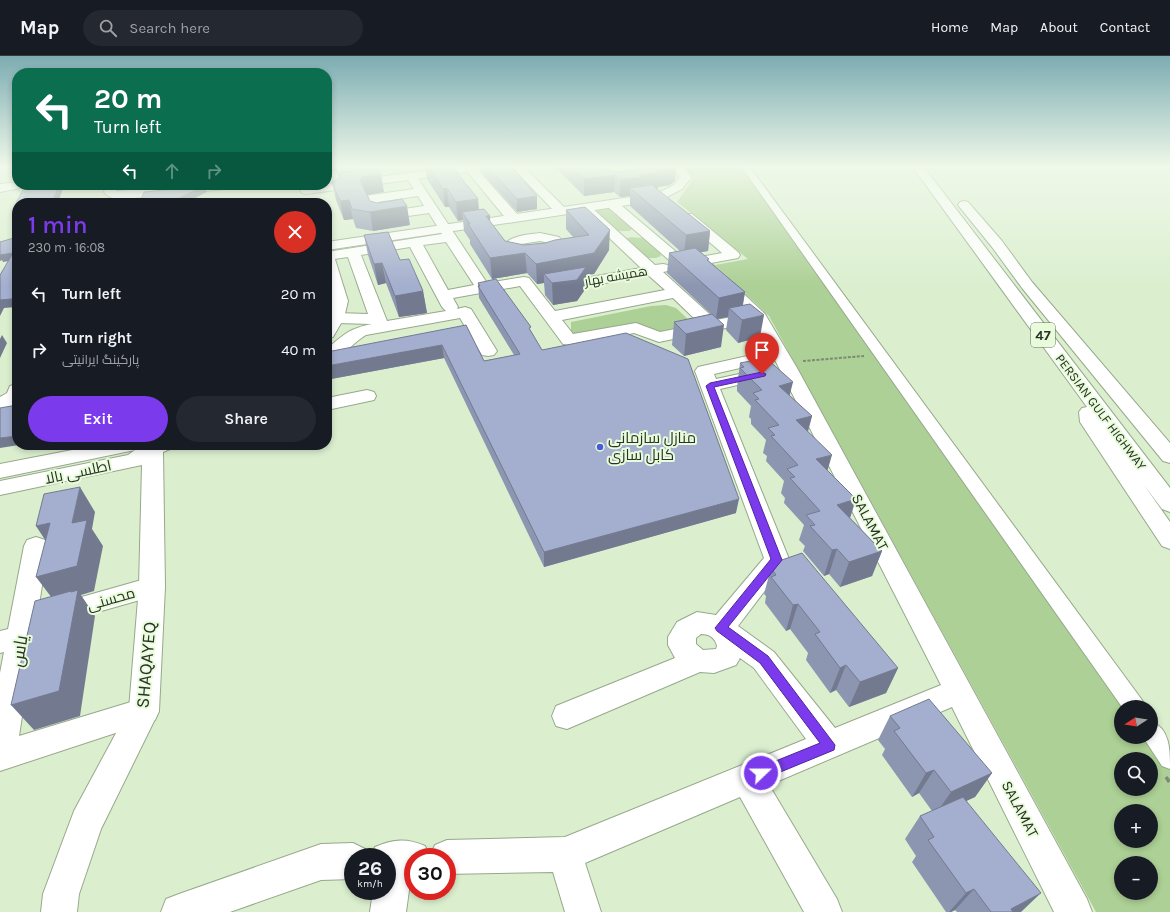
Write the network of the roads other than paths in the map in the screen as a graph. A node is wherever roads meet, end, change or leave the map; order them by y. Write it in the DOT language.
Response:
graph roads {
  1 [pos="375,206"];
  2 [pos="430,206"];
  3 [pos="503,206"];
  4 [pos="556,206"];
  5 [pos="579,206"];
  6 [pos="597,206"];
  7 [pos="614,206"];
  8 [pos="673,206"];
  9 [pos="774,206"];
  10 [pos="947,206"];
  11 [pos="966,206"];
  12 [pos="582,208"];
  13 [pos="432,209"];
  14 [pos="561,211"];
  15 [pos="528,216"];
  16 [pos="513,218"];
  17 [pos="644,231"];
  18 [pos="448,233"];
  19 [pos="615,236"];
  20 [pos="547,238"];
  21 [pos="415,243"];
  22 [pos="332,245"];
  23 [pos="353,252"];
  24 [pos="332,255"];
  25 [pos="691,263"];
  26 [pos="652,270"];
  27 [pos="332,273"];
  28 [pos="483,288"];
  29 [pos="532,291"];
  30 [pos="676,293"];
  31 [pos="444,295"];
  32 [pos="454,314"];
  33 [pos="551,317"];
  34 [pos="759,317"];
  35 [pos="336,318"];
  36 [pos="380,323"];
  37 [pos="332,325"];
  38 [pos="712,326"];
  39 [pos="488,351"];
  40 [pos="359,352"];
  41 [pos="332,355"];
  42 [pos="332,358"];
  43 [pos="789,361"];
  44 [pos="1085,391"];
  45 [pos="367,396"];
  46 [pos="332,403"];
  47 [pos="123,450"];
  48 [pos="144,450"];
  49 [pos="147,450"];
  50 [pos="1170,456"];
  51 [pos="0,471"];
  52 [pos="0,488"];
  53 [pos="1170,504"];
  54 [pos="1170,540"];
  55 [pos="36,546"];
  56 [pos="152,587"];
  57 [pos="724,631"];
  58 [pos="15,634"];
  59 [pos="696,660"];
  60 [pos="959,692"];
  61 [pos="1129,700"];
  62 [pos="144,712"];
  63 [pos="567,716"];
  64 [pos="1158,741"];
  65 [pos="829,745"];
  66 [pos="0,756"];
  67 [pos="1170,758"];
  68 [pos="747,779"];
  69 [pos="565,854"];
  70 [pos="456,858"];
  71 [pos="398,859"];
  72 [pos="344,861"];
  73 [pos="59,912"];
  74 [pos="179,912"];
  75 [pos="388,912"];
  76 [pos="583,912"];
  77 [pos="824,912"];
  78 [pos="1074,912"];
  1 -- 13 [label="main road"];
  2 -- 13 [label="main road"];
  3 -- 16 [label="main road"];
  4 -- 14 [label="main road"];
  5 -- 12 [label="main road"];
  6 -- 12 [label="main road"];
  7 -- 17 [label="main road, SALAMAT"];
  8 -- 25 [label="main road"];
  9 -- 61 [label="street"];
  10 -- 44 [label="main road, PERSIAN GULF HIGHWAY / 47"];
  11 -- 50 [label="main road, PERSIAN GULF HIGHWAY / 47"];
  12 -- 14 [label="main road"];
  12 -- 19 [label="main road"];
  13 -- 18 [label="main road"];
  14 -- 15 [label="main road"];
  15 -- 16 [label="main road"];
  15 -- 20 [label="main road"];
  16 -- 18 [label="main road"];
  17 -- 19 [label="main road"];
  17 -- 25 [label="main road, SALAMAT"];
  18 -- 21 [label="main road"];
  18 -- 22 [label="main road"];
  18 -- 28 [label="main road"];
  19 -- 26 [label="main road"];
  21 -- 23 [label="main road"];
  21 -- 31 [label="main road"];
  23 -- 24 [label="main road"];
  23 -- 36 [label="main road"];
  25 -- 26 [label="main road, همیشه بهار"];
  25 -- 34 [label="main road, SALAMAT"];
  26 -- 29 [label="main road, همیشه بهار"];
  26 -- 30 [label="main road"];
  27 -- 35 [label="main road"];
  28 -- 29 [label="main road"];
  28 -- 31 [label="main road"];
  29 -- 33 [label="main road"];
  30 -- 33 [label="main road"];
  30 -- 38 [label="main road"];
  31 -- 32 [label="main road"];
  32 -- 36 [label="main road"];
  32 -- 39 [label="main road"];
  33 -- 38 [label="main road"];
  34 -- 38 [label="main road"];
  34 -- 43 [label="main road, SALAMAT"];
  35 -- 36 [label="main road"];
  35 -- 37 [label="main road"];
  36 -- 41 [label="main road"];
  40 -- 42 [label="main road"];
  43 -- 57 [label="main road"];
  43 -- 60 [label="main road, SALAMAT"];
  44 -- 53 [label="main road, PERSIAN GULF HIGHWAY / 47"];
  44 -- 54 [label="main road"];
  45 -- 46 [label="main road"];
  47 -- 51 [label="main road, اطلسی بالا"];
  48 -- 52 [label="main road, اطلسی بالا"];
  49 -- 56 [label="main road, SHAQAYEQ"];
  55 -- 58 [label="main road, یاس"];
  56 -- 58 [label="main road, محسنی"];
  56 -- 62 [label="main road, SHAQAYEQ"];
  57 -- 59 [label="main road"];
  57 -- 59 [label="main road"];
  57 -- 65 [label="main road"];
  58 -- 66 [label="main road, یاس"];
  59 -- 63 [label="main road"];
  60 -- 65 [label="main road"];
  60 -- 78 [label="main road, SALAMAT"];
  62 -- 66 [label="main road"];
  62 -- 73 [label="main road, SHAQAYEQ"];
  64 -- 67 [label="street"];
  65 -- 68 [label="main road"];
  68 -- 69 [label="main road"];
  68 -- 77 [label="main road"];
  69 -- 70 [label="main road"];
  69 -- 76 [label="main road"];
  71 -- 75 [label="main road"];
  72 -- 74 [label="main road"];
}
